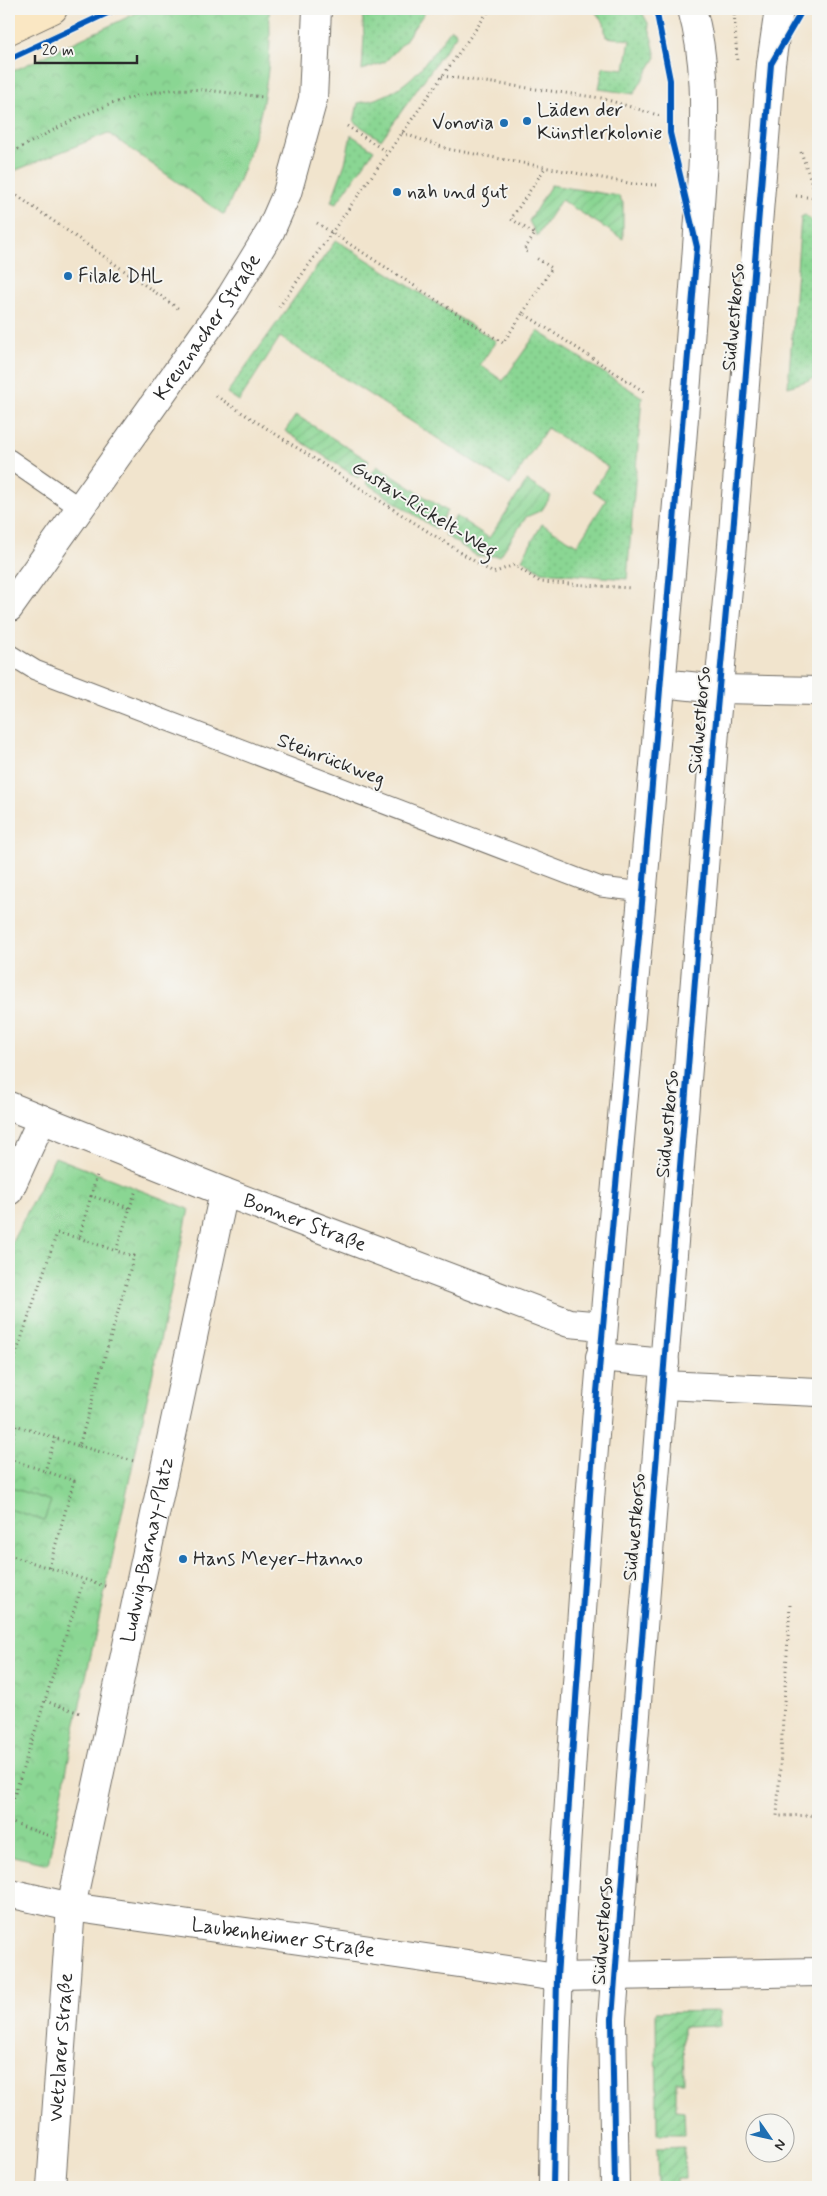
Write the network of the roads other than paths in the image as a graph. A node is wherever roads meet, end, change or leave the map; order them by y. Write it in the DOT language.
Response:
graph roads {
  1 [pos="53,9"];
  2 [pos="317,9"];
  3 [pos="692,9"];
  4 [pos="778,9"];
  5 [pos="9,30"];
  6 [pos="9,459"];
  7 [pos="80,508"];
  8 [pos="9,608"];
  9 [pos="9,654"];
  10 [pos="660,684"];
  11 [pos="719,689"];
  12 [pos="818,691"];
  13 [pos="643,892"];
  14 [pos="9,1106"];
  15 [pos="42,1119"];
  16 [pos="9,1191"];
  17 [pos="224,1192"];
  18 [pos="603,1326"];
  19 [pos="600,1357"];
  20 [pos="664,1374"];
  21 [pos="818,1392"];
  22 [pos="9,1893"];
  23 [pos="71,1907"];
  24 [pos="818,1972"];
  25 [pos="557,1977"];
  26 [pos="615,1977"];
  27 [pos="51,2187"];
  28 [pos="553,2187"];
  29 [pos="616,2187"];
  1 -- 5 [label="main road"];
  2 -- 7 [label="street, Kreuznacher Straße"];
  3 -- 10 [label="street"];
  4 -- 11 [label="street, Südwestkorso"];
  6 -- 7 [label="lane"];
  7 -- 8 [label="street, Kreuznacher Straße"];
  9 -- 13 [label="lane, Steinrückweg"];
  10 -- 11 [label="street, Südwestkorso"];
  10 -- 13 [label="street"];
  11 -- 12 [label="street"];
  11 -- 20 [label="street, Südwestkorso"];
  13 -- 18 [label="street"];
  14 -- 15 [label="street, Bonner Straße"];
  15 -- 16 [label="street"];
  15 -- 17 [label="street, Bonner Straße"];
  17 -- 18 [label="street, Bonner Straße"];
  17 -- 23 [label="street, Ludwig-Barnay-Platz"];
  18 -- 19 [label="street"];
  19 -- 20 [label="street"];
  19 -- 25 [label="street"];
  20 -- 21 [label="street"];
  20 -- 26 [label="street, Südwestkorso"];
  22 -- 23 [label="street, Laubenheimer Straße"];
  23 -- 25 [label="street, Laubenheimer Straße"];
  23 -- 27 [label="street, Wetzlarer Straße"];
  24 -- 26 [label="street"];
  25 -- 26 [label="street, Südwestkorso"];
  25 -- 28 [label="street"];
  26 -- 29 [label="street, Südwestkorso"];
}
